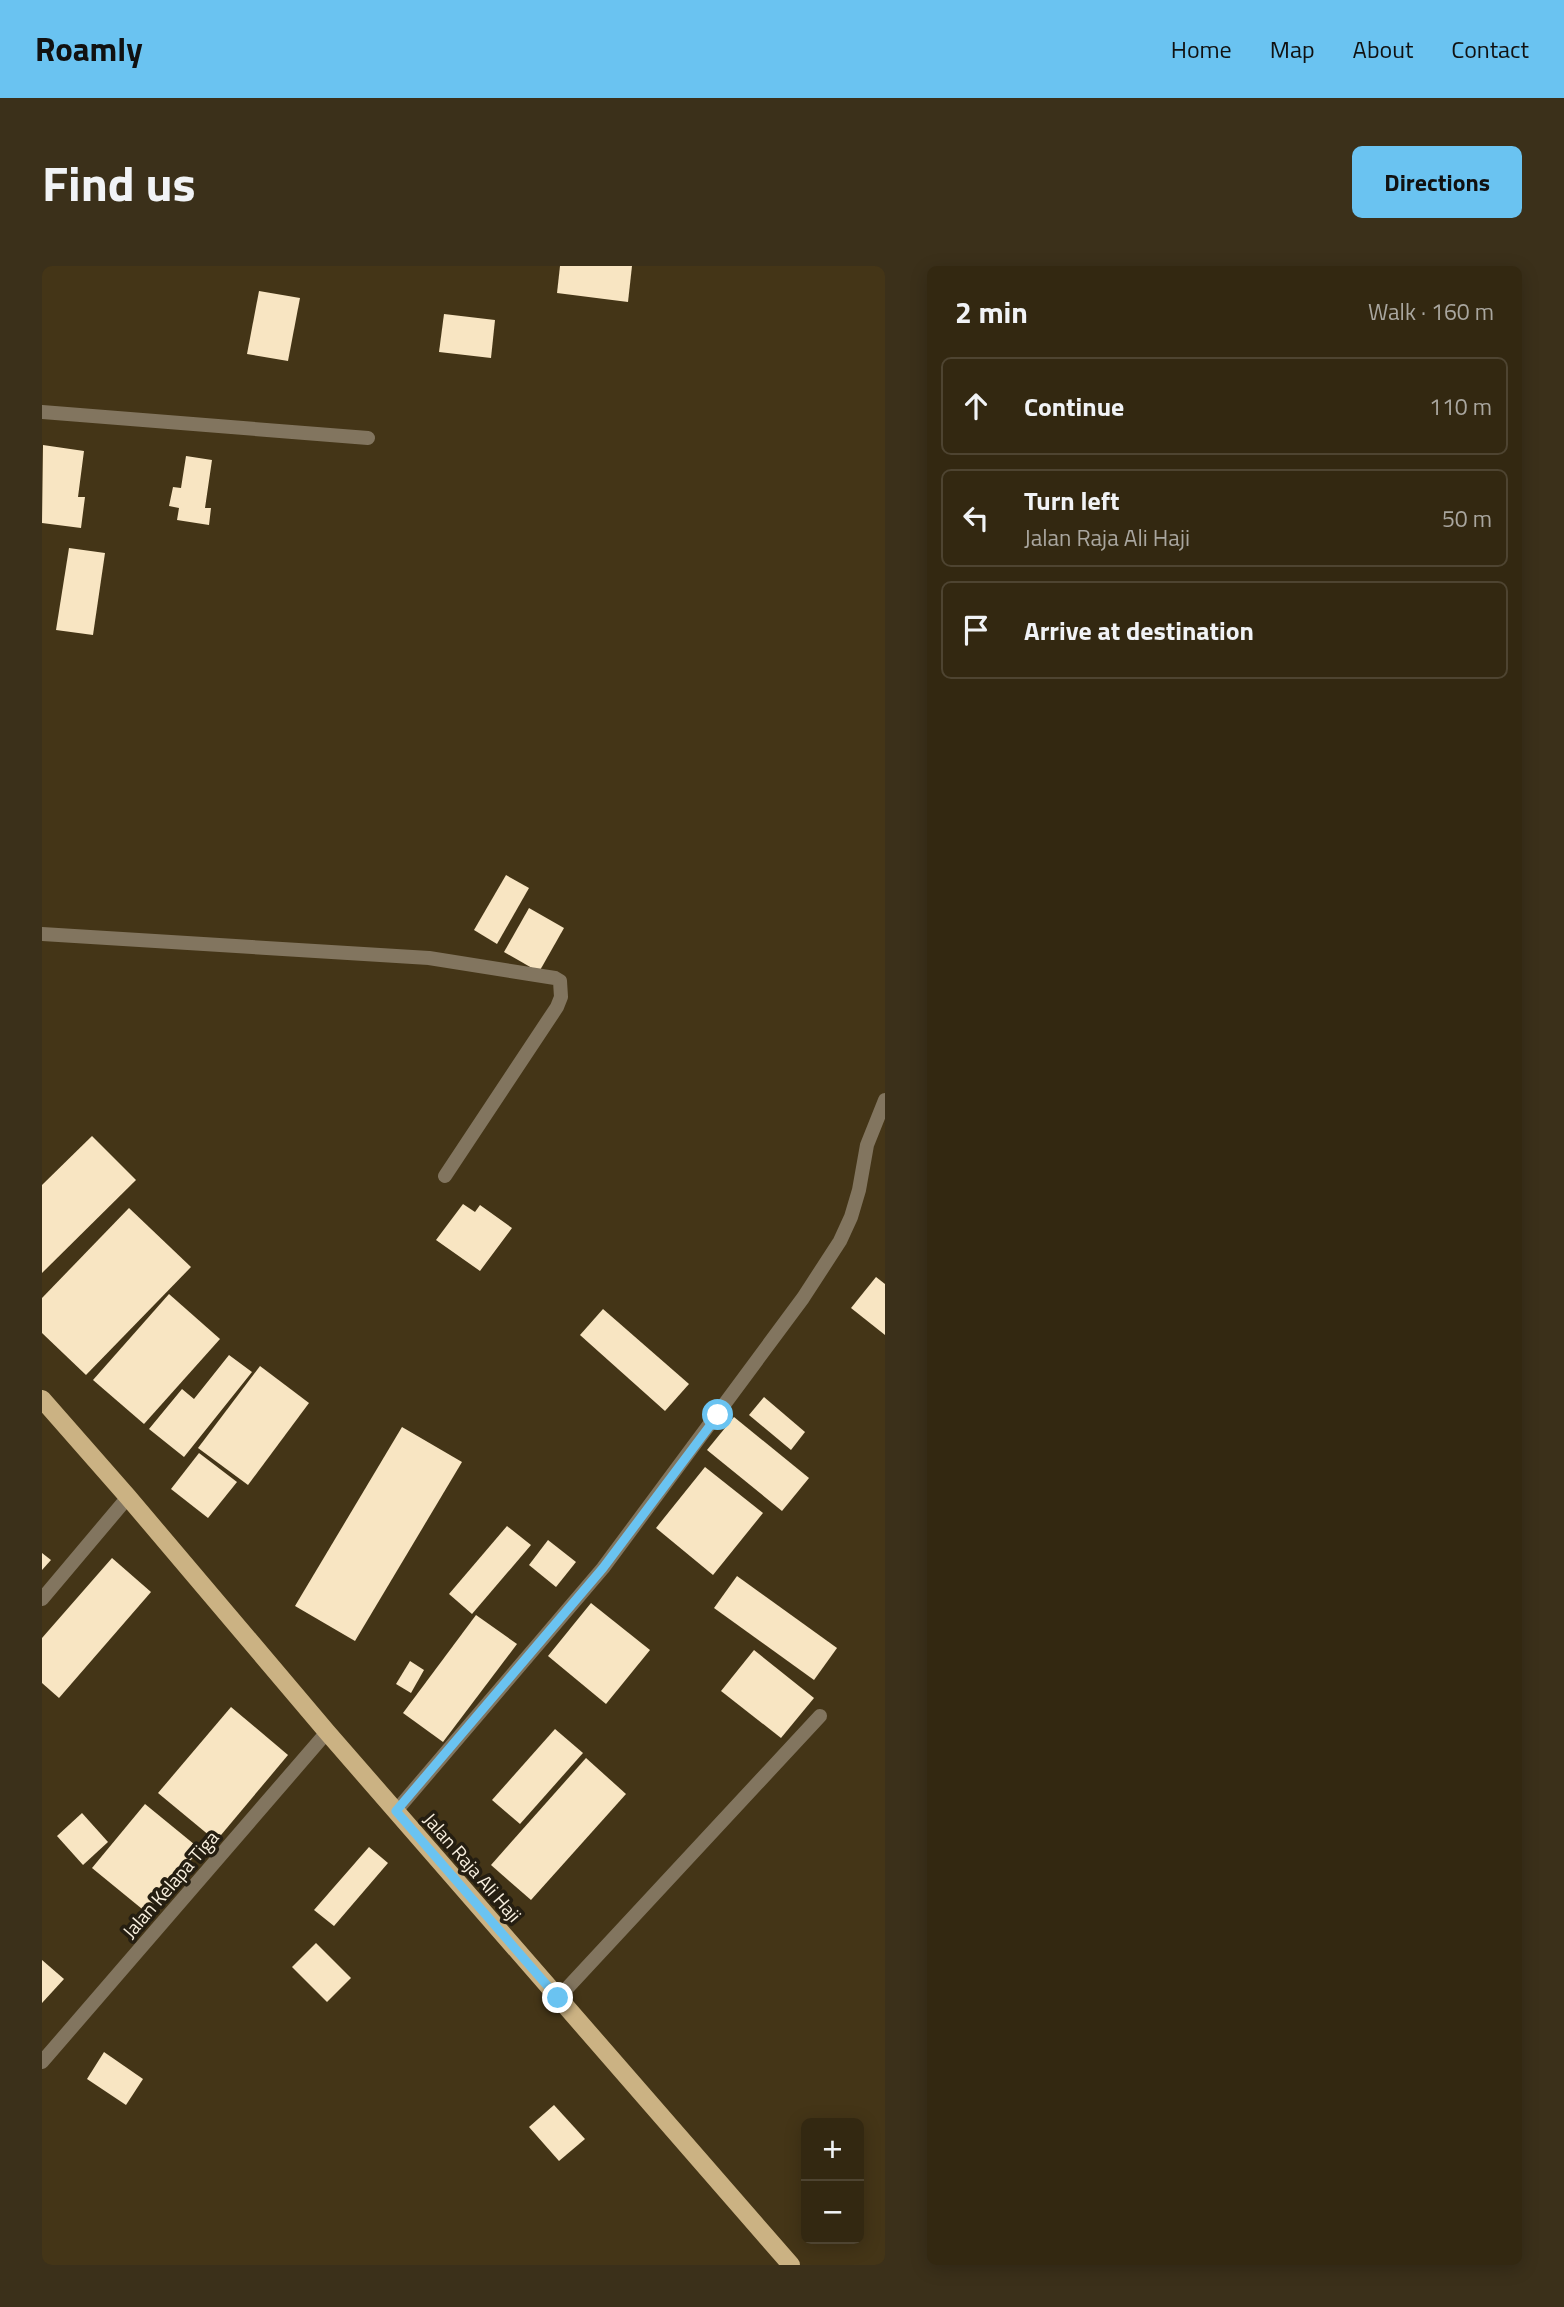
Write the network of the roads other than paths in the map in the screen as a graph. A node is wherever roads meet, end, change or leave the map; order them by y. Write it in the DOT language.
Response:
graph roads {
  1 [pos="42,412"];
  2 [pos="368,438"];
  3 [pos="42,934"];
  4 [pos="885,1100"];
  5 [pos="445,1176"];
  6 [pos="42,1399"];
  7 [pos="128,1497"];
  8 [pos="42,1599"];
  9 [pos="820,1716"];
  10 [pos="327,1732"];
  11 [pos="396,1811"];
  12 [pos="558,1998"];
  13 [pos="42,2062"];
  14 [pos="791,2265"];
  1 -- 2 [label="street"];
  3 -- 5 [label="street"];
  4 -- 11 [label="street"];
  6 -- 7 [label="main road, Jalan Raja Ali Haji"];
  7 -- 8 [label="street"];
  7 -- 10 [label="main road, Jalan Raja Ali Haji"];
  9 -- 12 [label="street"];
  10 -- 11 [label="main road, Jalan Raja Ali Haji"];
  10 -- 13 [label="street, Jalan Kelapa Tiga"];
  11 -- 12 [label="main road, Jalan Raja Ali Haji"];
  12 -- 14 [label="main road, Jalan Raja Ali Haji"];
}
